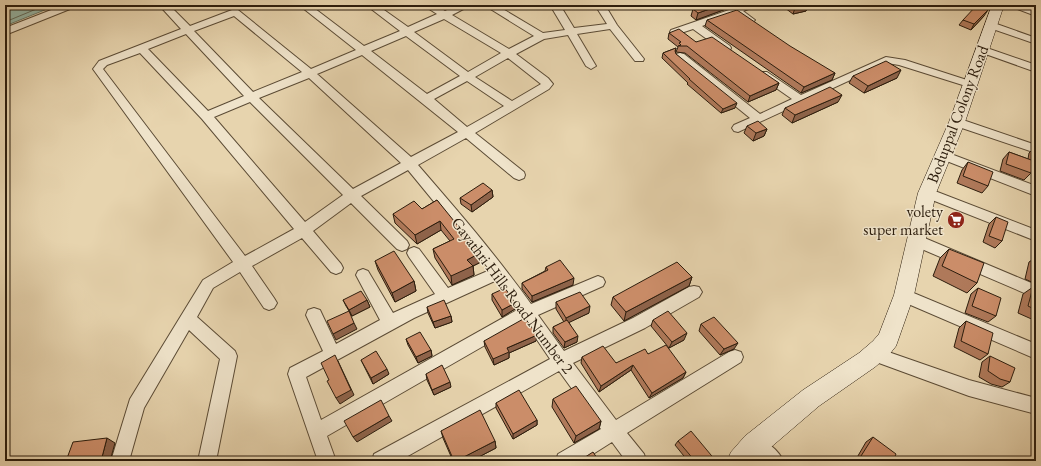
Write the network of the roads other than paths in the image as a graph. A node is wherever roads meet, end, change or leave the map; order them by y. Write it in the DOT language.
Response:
graph roads {
  1 [pos="72,5"];
  2 [pos="164,5"];
  3 [pos="304,5"];
  4 [pos="371,5"];
  5 [pos="428,5"];
  6 [pos="466,5"];
  7 [pos="489,5"];
  8 [pos="555,5"];
  9 [pos="600,5"];
  10 [pos="751,5"];
  11 [pos="998,5"];
  12 [pos="1014,5"];
  13 [pos="731,8"];
  14 [pos="1036,13"];
  15 [pos="444,15"];
  16 [pos="694,25"];
  17 [pos="991,25"];
  18 [pos="613,26"];
  19 [pos="760,27"];
  20 [pos="188,29"];
  21 [pos="5,32"];
  22 [pos="407,32"];
  23 [pos="570,32"];
  24 [pos="675,32"];
  25 [pos="541,36"];
  26 [pos="1036,41"];
  27 [pos="141,48"];
  28 [pos="981,49"];
  29 [pos="363,51"];
  30 [pos="508,54"];
  31 [pos="680,56"];
  32 [pos="737,56"];
  33 [pos="638,59"];
  34 [pos="591,66"];
  35 [pos="756,69"];
  36 [pos="1036,69"];
  37 [pos="830,72"];
  38 [pos="310,73"];
  39 [pos="467,76"];
  40 [pos="842,80"];
  41 [pos="969,84"];
  42 [pos="252,98"];
  43 [pos="426,99"];
  44 [pos="799,100"];
  45 [pos="512,106"];
  46 [pos="206,116"];
  47 [pos="759,119"];
  48 [pos="957,122"];
  49 [pos="738,128"];
  50 [pos="467,132"];
  51 [pos="1036,149"];
  52 [pos="943,155"];
  53 [pos="410,164"];
  54 [pos="519,175"];
  55 [pos="1036,191"];
  56 [pos="927,193"];
  57 [pos="352,195"];
  58 [pos="304,230"];
  59 [pos="1036,236"];
  60 [pos="915,240"];
  61 [pos="243,264"];
  62 [pos="336,268"];
  63 [pos="500,272"];
  64 [pos="363,275"];
  65 [pos="598,282"];
  66 [pos="694,292"];
  67 [pos="1036,292"];
  68 [pos="904,295"];
  69 [pos="444,297"];
  70 [pos="269,303"];
  71 [pos="528,312"];
  72 [pos="314,315"];
  73 [pos="188,319"];
  74 [pos="390,323"];
  75 [pos="1036,352"];
  76 [pos="333,354"];
  77 [pos="874,354"];
  78 [pos="735,357"];
  79 [pos="561,361"];
  80 [pos="1036,406"];
  81 [pos="615,430"];
  82 [pos="317,432"];
  83 [pos="754,444"];
  84 [pos="120,461"];
  85 [pos="207,461"];
  86 [pos="327,461"];
  87 [pos="381,461"];
  88 [pos="565,461"];
  89 [pos="638,461"];
  90 [pos="740,461"];
  91 [pos="774,461"];
  1 -- 21 [label="street"];
  2 -- 20 [label="street"];
  3 -- 29 [label="street"];
  4 -- 22 [label="street"];
  5 -- 15 [label="street"];
  6 -- 15 [label="street"];
  7 -- 25 [label="street"];
  8 -- 23 [label="street"];
  9 -- 18 [label="street"];
  10 -- 13 [label="street"];
  11 -- 17 [label="street, Boduppal Colony Road"];
  12 -- 14 [label="street"];
  13 -- 16 [label="street"];
  13 -- 19 [label="street"];
  15 -- 22 [label="street"];
  15 -- 30 [label="street"];
  16 -- 24 [label="street"];
  16 -- 32 [label="street"];
  17 -- 26 [label="street"];
  17 -- 28 [label="street, Boduppal Colony Road"];
  18 -- 23 [label="street"];
  18 -- 33 [label="street"];
  20 -- 27 [label="street"];
  20 -- 38 [label="street, Gayathri Hills Road Number 2"];
  20 -- 42 [label="street"];
  22 -- 29 [label="street"];
  22 -- 39 [label="street"];
  23 -- 25 [label="street"];
  23 -- 34 [label="street"];
  25 -- 30 [label="street"];
  27 -- 46 [label="street"];
  27 -- 61 [label="street"];
  28 -- 36 [label="street"];
  28 -- 41 [label="street, Boduppal Colony Road"];
  29 -- 38 [label="street"];
  29 -- 43 [label="street"];
  30 -- 39 [label="street"];
  30 -- 45 [label="street"];
  31 -- 47 [label="street"];
  35 -- 44 [label="street"];
  37 -- 40 [label="street"];
  38 -- 42 [label="street"];
  38 -- 53 [label="street, Gayathri Hills Road Number 2"];
  39 -- 43 [label="street"];
  39 -- 45 [label="street"];
  40 -- 41 [label="street"];
  40 -- 44 [label="street"];
  41 -- 48 [label="street, Boduppal Colony Road"];
  42 -- 46 [label="street"];
  42 -- 57 [label="street"];
  43 -- 50 [label="street"];
  44 -- 47 [label="street"];
  45 -- 50 [label="street"];
  46 -- 58 [label="street"];
  47 -- 49 [label="street"];
  48 -- 51 [label="street"];
  48 -- 52 [label="street, Boduppal Colony Road"];
  50 -- 53 [label="street"];
  50 -- 54 [label="street"];
  52 -- 55 [label="street"];
  52 -- 56 [label="street, Boduppal Colony Road"];
  53 -- 57 [label="street"];
  53 -- 63 [label="street, Gayathri Hills Road Number 2"];
  56 -- 59 [label="street"];
  56 -- 60 [label="street, Boduppal Colony Road"];
  57 -- 58 [label="street"];
  57 -- 69 [label="street"];
  58 -- 61 [label="street"];
  58 -- 62 [label="street"];
  60 -- 67 [label="street"];
  60 -- 68 [label="street, Boduppal Colony Road"];
  61 -- 70 [label="street"];
  61 -- 73 [label="street"];
  63 -- 69 [label="street"];
  63 -- 71 [label="street, Gayathri Hills Road Number 2"];
  64 -- 74 [label="street"];
  65 -- 71 [label="street"];
  66 -- 79 [label="street"];
  68 -- 75 [label="street"];
  68 -- 77 [label="street, Boduppal Colony Road"];
  69 -- 74 [label="street"];
  71 -- 79 [label="street, Gayathri Hills Road Number 2"];
  71 -- 82 [label="street"];
  72 -- 76 [label="street"];
  73 -- 84 [label="street"];
  73 -- 85 [label="street"];
  74 -- 76 [label="street"];
  76 -- 82 [label="street"];
  77 -- 80 [label="street"];
  77 -- 83 [label="street, Boduppal Colony Road"];
  78 -- 81 [label="street"];
  79 -- 81 [label="street, Gayathri Hills Road Number 2"];
  79 -- 87 [label="street"];
  81 -- 88 [label="street"];
  81 -- 89 [label="street, Gayathri Hills Road Number 2"];
  82 -- 86 [label="street"];
  83 -- 90 [label="street, Boduppal Colony Road"];
  83 -- 91 [label="street"];
}
